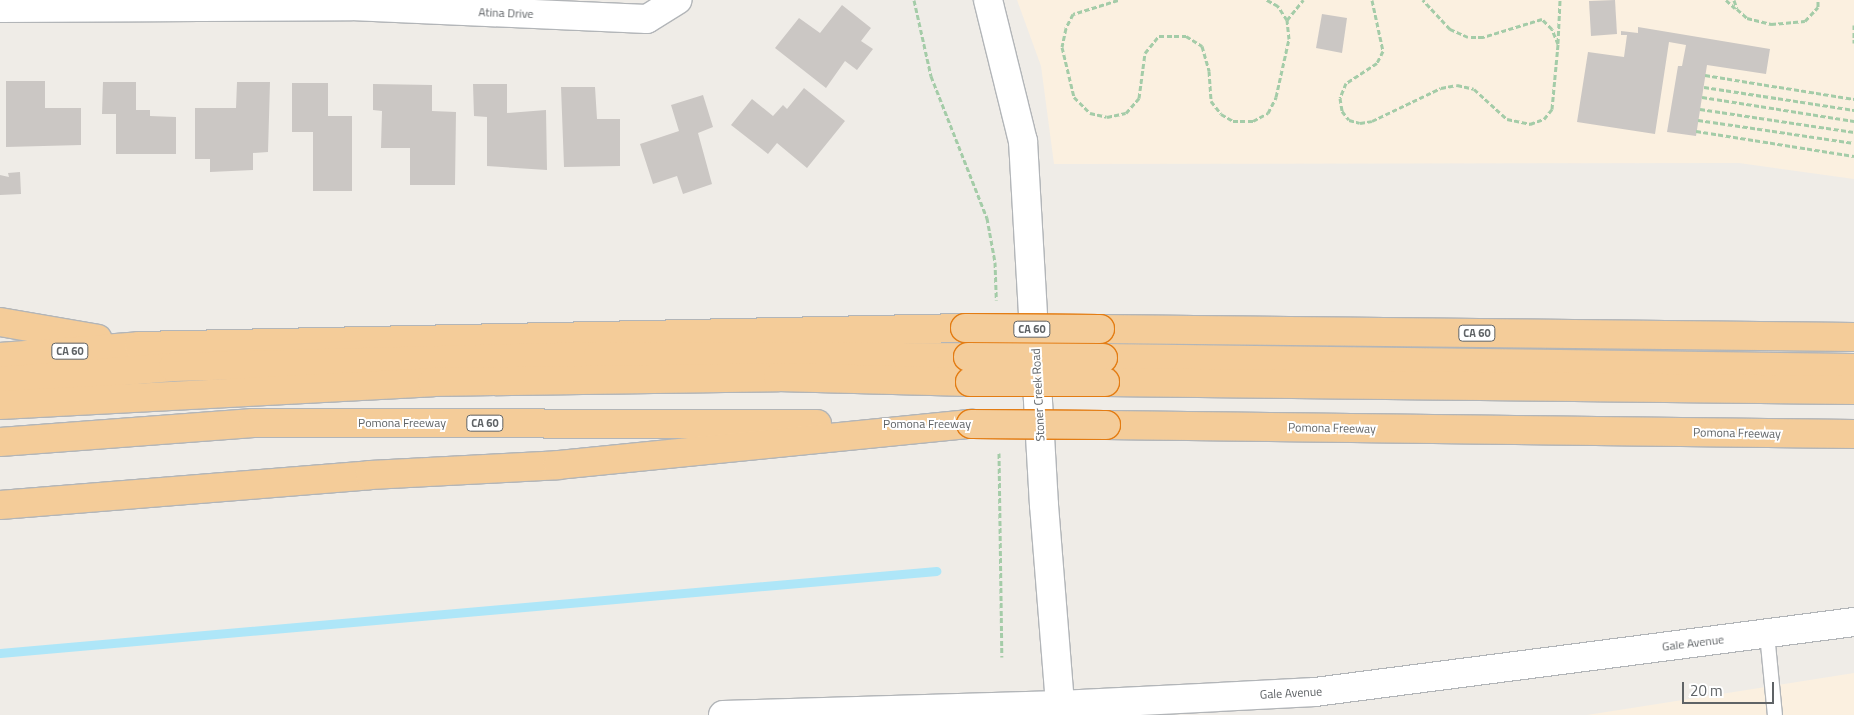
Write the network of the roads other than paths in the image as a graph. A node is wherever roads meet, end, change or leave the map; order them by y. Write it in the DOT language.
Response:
graph roads {
  1 [pos="677,0"];
  2 [pos="988,0"];
  3 [pos="350,3"];
  4 [pos="0,8"];
  5 [pos="0,322"];
  6 [pos="1854,336"];
  7 [pos="139,346"];
  8 [pos="0,357"];
  9 [pos="1854,368"];
  10 [pos="969,370"];
  11 [pos="1104,370"];
  12 [pos="0,381"];
  13 [pos="1854,390"];
  14 [pos="0,405"];
  15 [pos="972,424"];
  16 [pos="1854,434"];
  17 [pos="0,442"];
  18 [pos="0,505"];
  19 [pos="1854,622"];
  20 [pos="1766,634"];
  21 [pos="1060,705"];
  22 [pos="723,715"];
  23 [pos="1775,715"];
  1 -- 3 [label="street, Atina Drive"];
  2 -- 21 [label="street, Stoner Creek Road"];
  3 -- 4 [label="street, Atina Drive"];
  5 -- 7 [label="highway"];
  6 -- 7 [label="highway, CA 60, bridge"];
  7 -- 8 [label="highway, CA 60"];
  9 -- 11 [label="highway"];
  10 -- 11 [label="highway, bridge"];
  10 -- 12 [label="highway"];
  10 -- 14 [label="highway"];
  11 -- 13 [label="highway"];
  15 -- 16 [label="highway, Pomona Freeway / CA 60, bridge"];
  15 -- 17 [label="highway, Pomona Freeway / CA 60"];
  15 -- 18 [label="highway"];
  19 -- 20 [label="street, Gale Avenue"];
  20 -- 21 [label="street, Gale Avenue"];
  20 -- 23 [label="lane"];
  21 -- 22 [label="street, Gale Avenue"];
}
